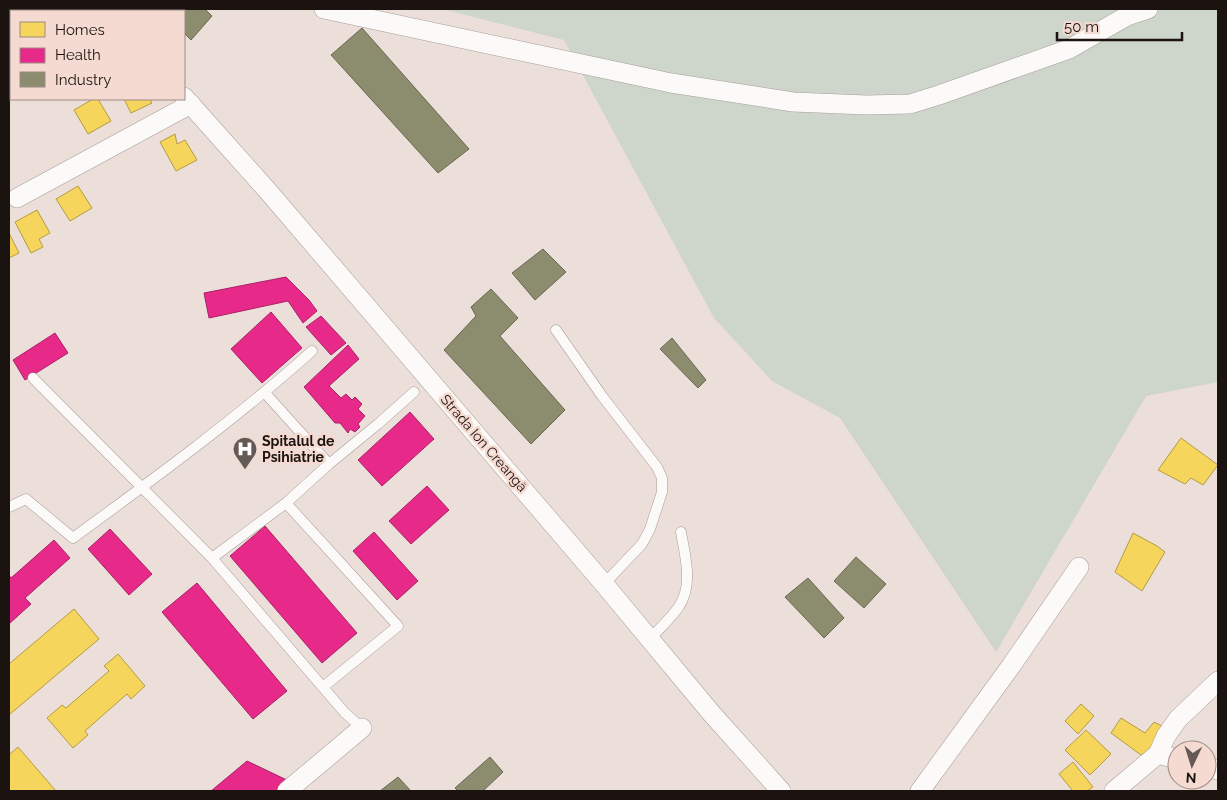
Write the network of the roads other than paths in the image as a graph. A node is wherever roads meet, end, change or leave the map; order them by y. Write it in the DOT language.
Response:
graph roads {
  1 [pos="324,9"];
  2 [pos="1148,9"];
  3 [pos="187,101"];
  4 [pos="17,198"];
  5 [pos="556,330"];
  6 [pos="312,350"];
  7 [pos="33,378"];
  8 [pos="265,392"];
  9 [pos="414,392"];
  10 [pos="329,464"];
  11 [pos="141,488"];
  12 [pos="286,502"];
  13 [pos="9,507"];
  14 [pos="681,532"];
  15 [pos="212,558"];
  16 [pos="1079,567"];
  17 [pos="604,584"];
  18 [pos="650,640"];
  19 [pos="1218,681"];
  20 [pos="323,687"];
  21 [pos="362,728"];
  22 [pos="1158,754"];
  23 [pos="1167,756"];
  24 [pos="287,791"];
  25 [pos="781,791"];
  26 [pos="920,791"];
  27 [pos="1114,791"];
  1 -- 2 [label="street"];
  3 -- 4 [label="street"];
  3 -- 17 [label="street, Strada Ion Creangă"];
  5 -- 17 [label="lane"];
  6 -- 8 [label="lane"];
  7 -- 11 [label="lane"];
  8 -- 10 [label="lane"];
  8 -- 11 [label="lane"];
  9 -- 10 [label="lane"];
  10 -- 12 [label="lane"];
  11 -- 13 [label="lane"];
  11 -- 15 [label="lane"];
  12 -- 15 [label="lane"];
  12 -- 20 [label="lane"];
  14 -- 18 [label="lane"];
  15 -- 20 [label="lane"];
  16 -- 26 [label="street"];
  17 -- 18 [label="street, Strada Ion Creangă"];
  18 -- 25 [label="street, Strada Ion Creangă"];
  19 -- 22 [label="street"];
  20 -- 21 [label="lane"];
  21 -- 24 [label="street"];
  22 -- 23 [label="street"];
  22 -- 27 [label="street"];
}
